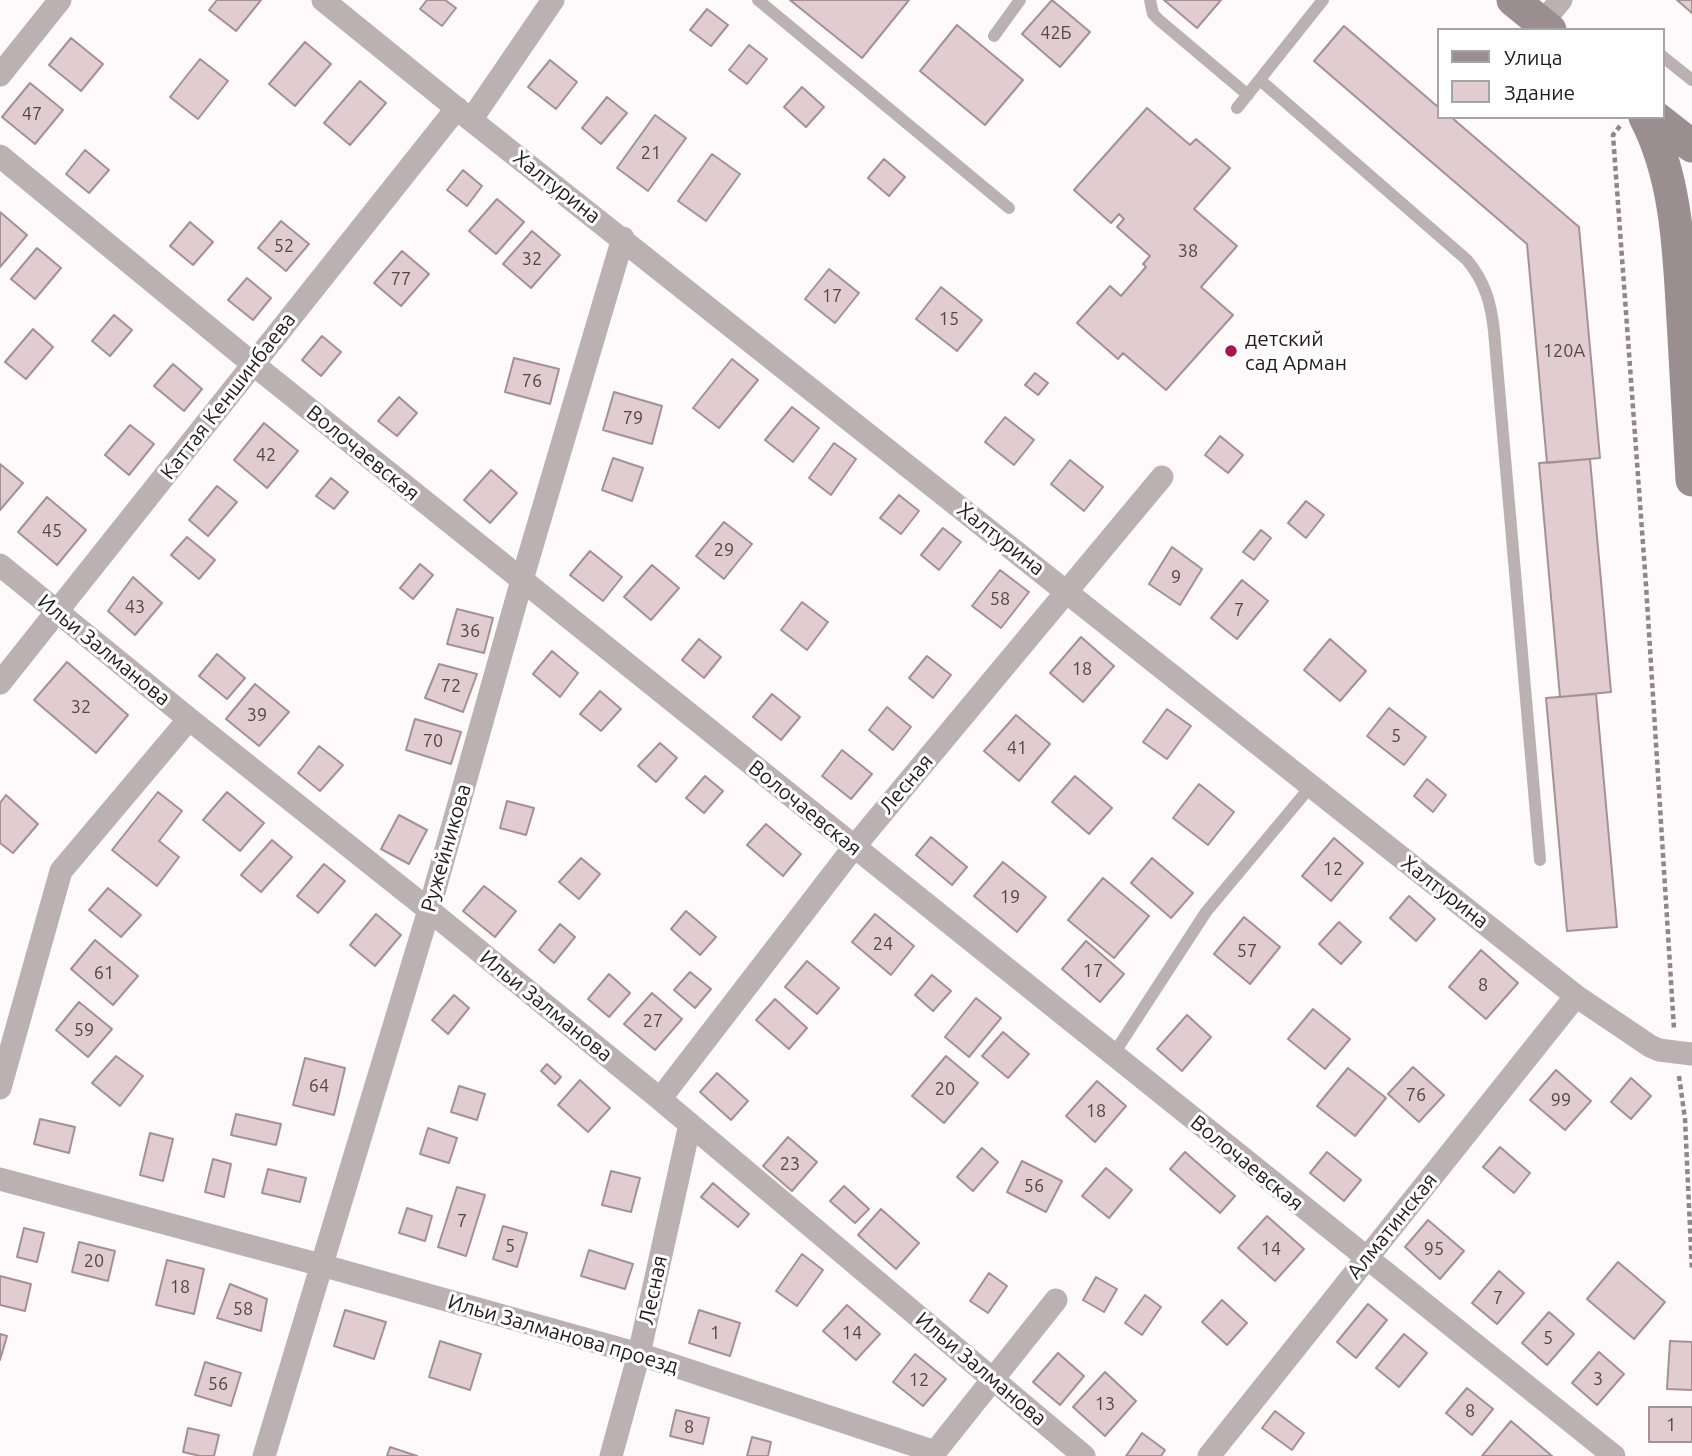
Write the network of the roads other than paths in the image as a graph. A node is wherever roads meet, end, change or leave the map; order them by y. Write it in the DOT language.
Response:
graph roads {
  1 [pos="60,0"];
  2 [pos="324,0"];
  3 [pos="553,0"];
  4 [pos="758,0"];
  5 [pos="1020,0"];
  6 [pos="1150,0"];
  7 [pos="1323,0"];
  8 [pos="1513,0"];
  9 [pos="1551,18"];
  10 [pos="994,36"];
  11 [pos="1664,58"];
  12 [pos="0,75"];
  13 [pos="1260,80"];
  14 [pos="1692,80"];
  15 [pos="1248,96"];
  16 [pos="1237,108"];
  17 [pos="464,114"];
  18 [pos="1646,119"];
  19 [pos="1658,119"];
  20 [pos="1692,146"];
  21 [pos="0,156"];
  22 [pos="1009,208"];
  23 [pos="1692,228"];
  24 [pos="623,238"];
  25 [pos="1680,279"];
  26 [pos="253,365"];
  27 [pos="1162,477"];
  28 [pos="1692,480"];
  29 [pos="0,565"];
  30 [pos="522,580"];
  31 [pos="1067,591"];
  32 [pos="58,611"];
  33 [pos="0,683"];
  34 [pos="189,719"];
  35 [pos="1311,786"];
  36 [pos="854,847"];
  37 [pos="1540,860"];
  38 [pos="429,910"];
  39 [pos="1576,996"];
  40 [pos="1684,1053"];
  41 [pos="1113,1055"];
  42 [pos="0,1088"];
  43 [pos="660,1099"];
  44 [pos="690,1124"];
  45 [pos="0,1179"];
  46 [pos="1366,1259"];
  47 [pos="321,1265"];
  48 [pos="1056,1300"];
  49 [pos="639,1354"];
  50 [pos="993,1378"];
  51 [pos="935,1454"];
  52 [pos="1608,1455"];
  53 [pos="264,1456"];
  54 [pos="611,1456"];
  55 [pos="1084,1456"];
  56 [pos="1209,1456"];
  1 -- 12 [label="street"];
  2 -- 17 [label="street, Халтурина"];
  3 -- 17 [label="street, Каттая Кеншинбаева"];
  4 -- 22 [label="lane"];
  5 -- 10 [label="lane"];
  6 -- 15 [label="lane"];
  7 -- 13 [label="lane"];
  8 -- 9 [label="street"];
  11 -- 14 [label="lane"];
  13 -- 15 [label="lane"];
  13 -- 37 [label="lane"];
  15 -- 16 [label="lane"];
  17 -- 24 [label="street, Халтурина"];
  17 -- 26 [label="street, Каттая Кеншинбаева"];
  18 -- 25 [label="street"];
  19 -- 20 [label="street"];
  21 -- 26 [label="street, Волочаевская"];
  23 -- 25 [label="street"];
  24 -- 30 [label="street, Ружейникова"];
  24 -- 31 [label="street, Халтурина"];
  25 -- 28 [label="street"];
  26 -- 30 [label="street, Волочаевская"];
  26 -- 32 [label="street, Каттая Кеншинбаева"];
  27 -- 31 [label="street, Лесная"];
  29 -- 32 [label="street, Ильи Залманова"];
  30 -- 36 [label="street, Волочаевская"];
  30 -- 38 [label="street, Ружейникова"];
  31 -- 35 [label="street, Халтурина"];
  31 -- 36 [label="street, Лесная"];
  32 -- 33 [label="street, Каттая Кеншинбаева"];
  32 -- 34 [label="street, Ильи Залманова"];
  34 -- 38 [label="street, Ильи Залманова"];
  34 -- 42 [label="street"];
  35 -- 39 [label="street, Халтурина"];
  35 -- 41 [label="lane"];
  36 -- 41 [label="street, Волочаевская"];
  36 -- 43 [label="street, Лесная"];
  38 -- 43 [label="street, Ильи Залманова"];
  38 -- 47 [label="street, Ружейникова"];
  39 -- 40 [label="street, Халтурина"];
  39 -- 46 [label="street, Алматинская"];
  41 -- 46 [label="street, Волочаевская"];
  43 -- 44 [label="street, Ильи Залманова"];
  44 -- 49 [label="street, Лесная"];
  44 -- 50 [label="street, Ильи Залманова"];
  45 -- 47 [label="street, Ильи Залманова проезд"];
  46 -- 52 [label="street, Волочаевская"];
  46 -- 56 [label="street, Алматинская"];
  47 -- 49 [label="street, Ильи Залманова проезд"];
  47 -- 53 [label="street, Ружейникова"];
  48 -- 50 [label="street, Ильи Залманова проезд"];
  49 -- 51 [label="street, Ильи Залманова проезд"];
  49 -- 54 [label="street, Лесная"];
  50 -- 51 [label="street, Ильи Залманова проезд"];
  50 -- 55 [label="street, Ильи Залманова"];
}
